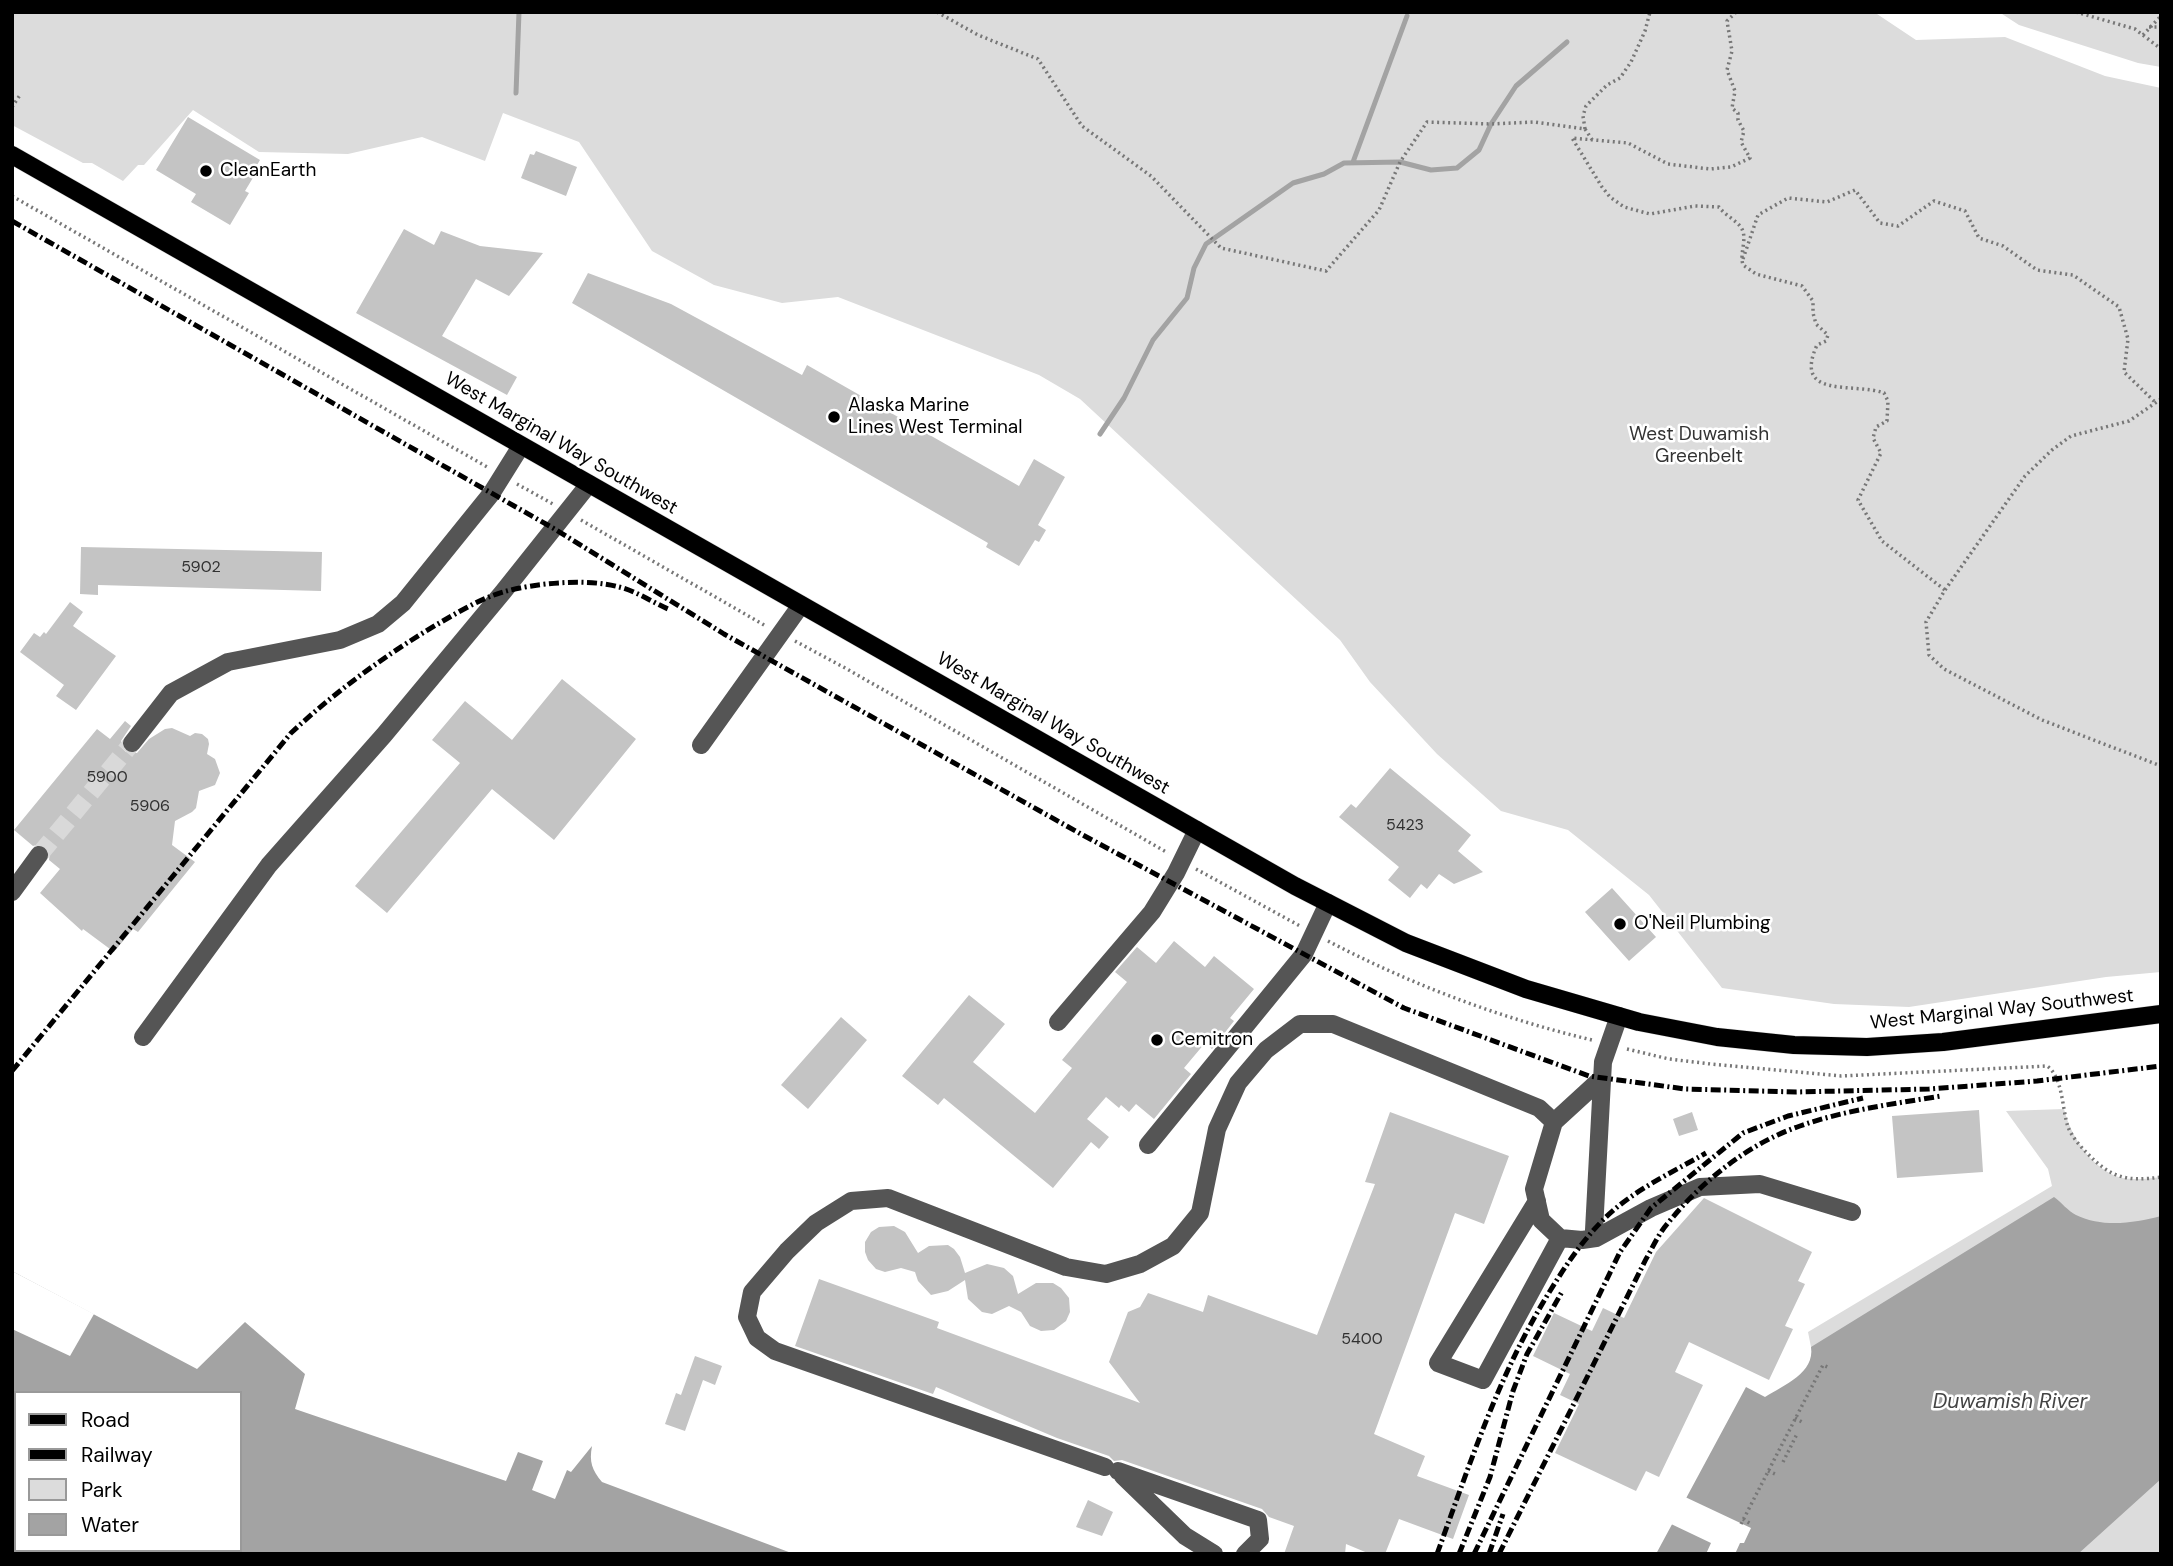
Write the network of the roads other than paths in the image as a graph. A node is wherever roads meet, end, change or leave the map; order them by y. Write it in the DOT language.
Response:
graph roads {
  1 [pos="12,155"];
  2 [pos="521,446"];
  3 [pos="589,484"];
  4 [pos="801,605"];
  5 [pos="132,743"];
  6 [pos="701,746"];
  7 [pos="1197,830"];
  8 [pos="39,855"];
  9 [pos="12,892"];
  10 [pos="1328,903"];
  11 [pos="2161,1014"];
  12 [pos="1619,1016"];
  13 [pos="1058,1023"];
  14 [pos="143,1037"];
  15 [pos="1602,1078"];
  16 [pos="1554,1122"];
  17 [pos="1148,1145"];
  18 [pos="1537,1201"];
  19 [pos="1852,1212"];
  20 [pos="1560,1238"];
  21 [pos="1596,1238"];
  22 [pos="1105,1466"];
  23 [pos="1214,1554"];
  24 [pos="1245,1554"];
  1 -- 2 [label="main road, West Marginal Way Southwest"];
  2 -- 3 [label="main road, West Marginal Way Southwest"];
  2 -- 5 [label="lane"];
  3 -- 4 [label="main road, West Marginal Way Southwest"];
  3 -- 14 [label="lane"];
  4 -- 6 [label="lane"];
  4 -- 7 [label="main road, West Marginal Way Southwest"];
  7 -- 10 [label="main road, West Marginal Way Southwest"];
  7 -- 13 [label="lane"];
  8 -- 9 [label="lane"];
  10 -- 12 [label="main road, West Marginal Way Southwest"];
  10 -- 17 [label="lane"];
  11 -- 12 [label="main road, West Marginal Way Southwest"];
  12 -- 15 [label="lane"];
  15 -- 16 [label="lane"];
  15 -- 21 [label="lane"];
  16 -- 18 [label="lane"];
  16 -- 22 [label="lane"];
  18 -- 20 [label="lane"];
  18 -- 20 [label="lane"];
  19 -- 21 [label="lane"];
  20 -- 21 [label="lane"];
  23 -- 24 [label="lane"];
}
